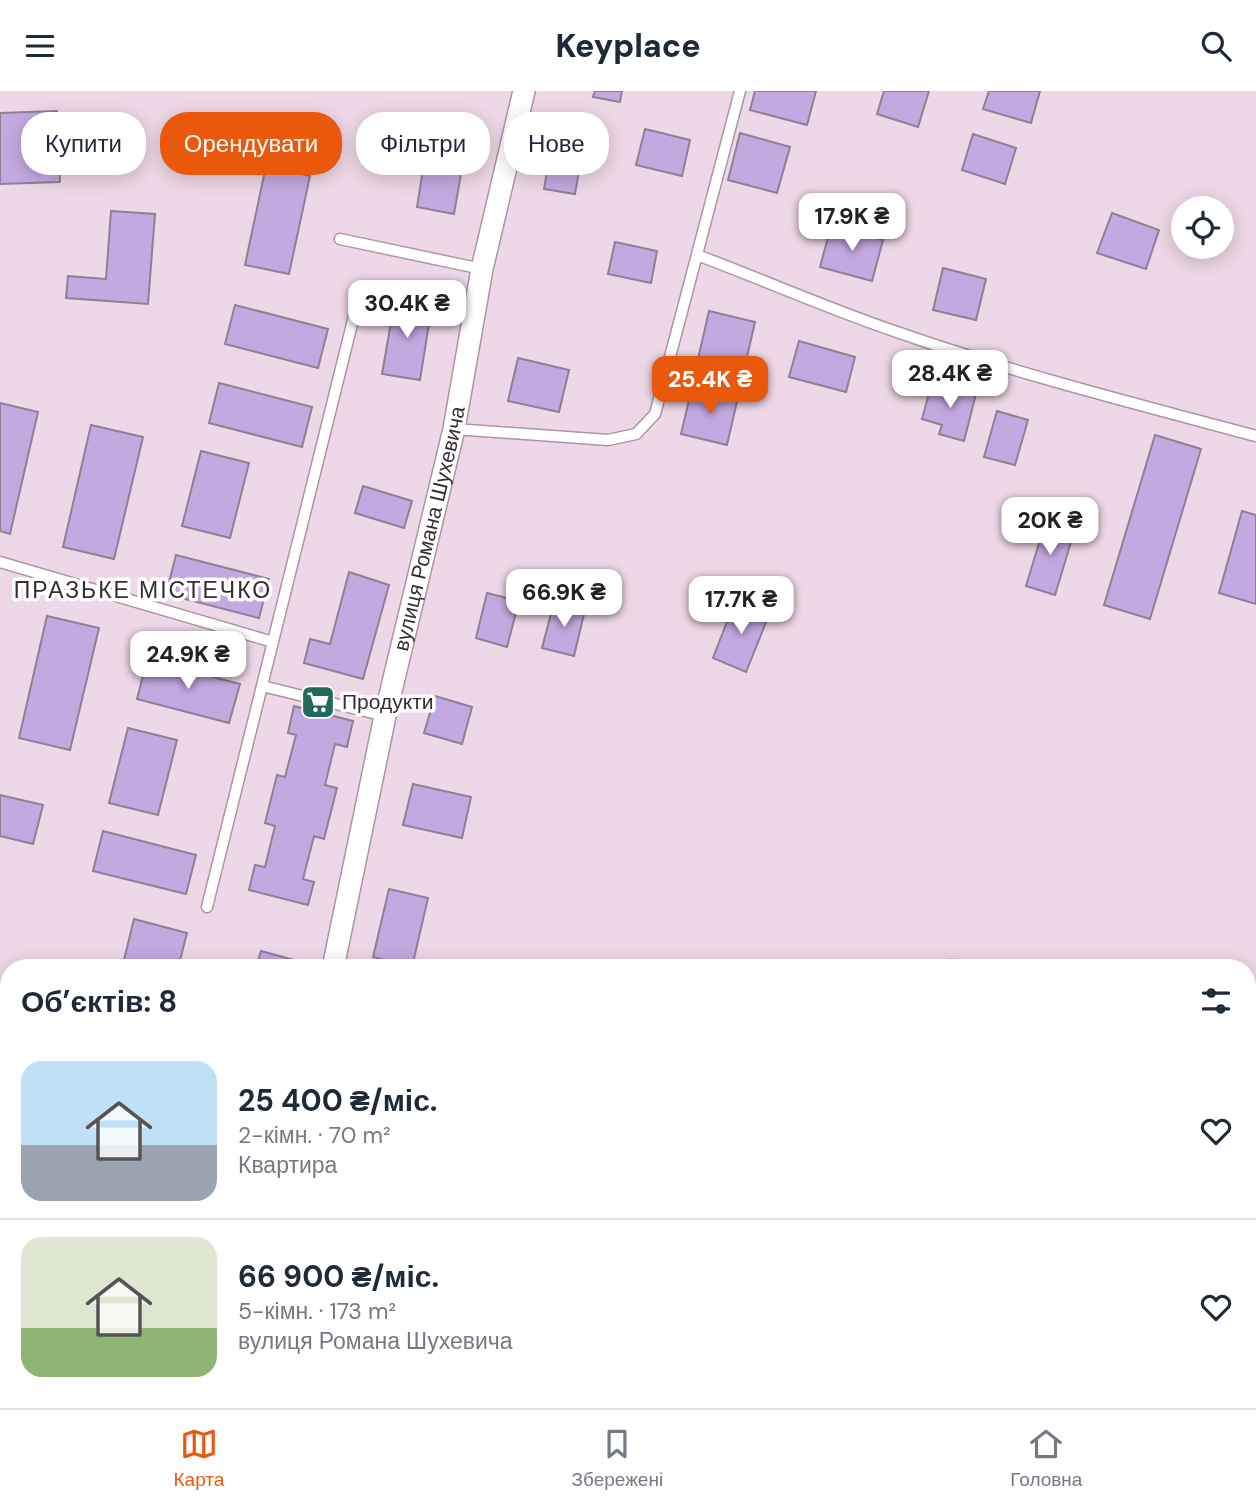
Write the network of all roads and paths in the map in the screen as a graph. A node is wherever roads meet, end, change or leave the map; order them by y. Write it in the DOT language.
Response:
graph roads {
  1 [pos="524,91"];
  2 [pos="740,91"];
  3 [pos="340,239"];
  4 [pos="697,255"];
  5 [pos="482,269"];
  6 [pos="354,316"];
  7 [pos="454,429"];
  8 [pos="1256,436"];
  9 [pos="0,562"];
  10 [pos="273,642"];
  11 [pos="262,686"];
  12 [pos="385,716"];
  13 [pos="207,907"];
  14 [pos="334,959"];
  1 -- 5 [label="street, вулиця Романа Шухевича"];
  2 -- 4 [label="lane"];
  3 -- 5 [label="lane"];
  4 -- 7 [label="lane"];
  4 -- 8 [label="lane"];
  5 -- 7 [label="street, вулиця Романа Шухевича"];
  6 -- 10 [label="lane"];
  7 -- 12 [label="street, вулиця Романа Шухевича"];
  9 -- 10 [label="lane"];
  10 -- 11 [label="lane"];
  11 -- 12 [label="lane"];
  11 -- 13 [label="lane"];
  12 -- 14 [label="street, вулиця Романа Шухевича"];
}
